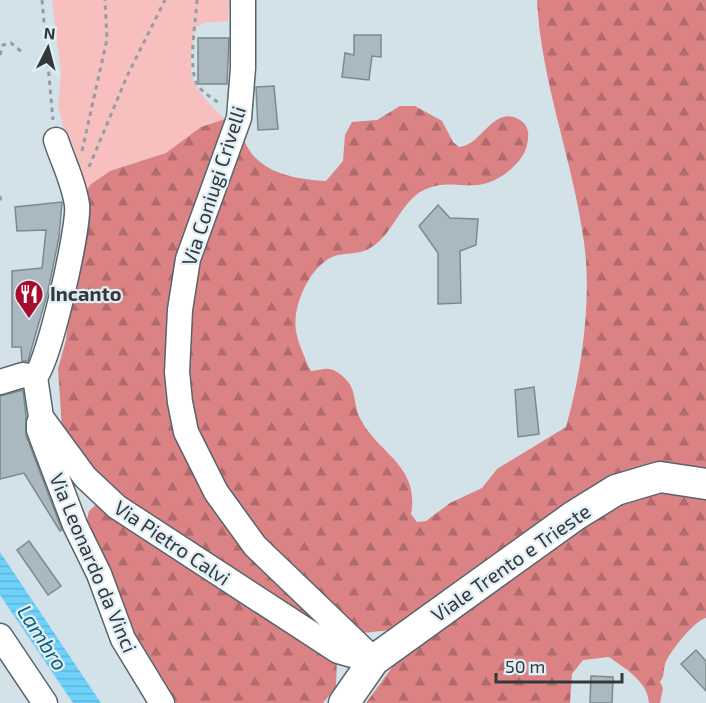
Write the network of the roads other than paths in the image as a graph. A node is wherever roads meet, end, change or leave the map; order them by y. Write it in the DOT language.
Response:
graph roads {
  1 [pos="243,0"];
  2 [pos="56,140"];
  3 [pos="35,377"];
  4 [pos="5,380"];
  5 [pos="44,421"];
  6 [pos="706,484"];
  7 [pos="0,636"];
  8 [pos="360,674"];
  9 [pos="45,703"];
  10 [pos="162,703"];
  1 -- 8 [label="street, Via Coniugi Crivelli"];
  2 -- 3 [label="street"];
  3 -- 4 [label="street"];
  3 -- 5 [label="street, Via Pietro Calvi"];
  5 -- 8 [label="street, Via Pietro Calvi"];
  5 -- 10 [label="street, Via Leonardo da Vinci"];
  6 -- 8 [label="main road, Viale Trento e Trieste"];
  7 -- 9 [label="street"];
}
